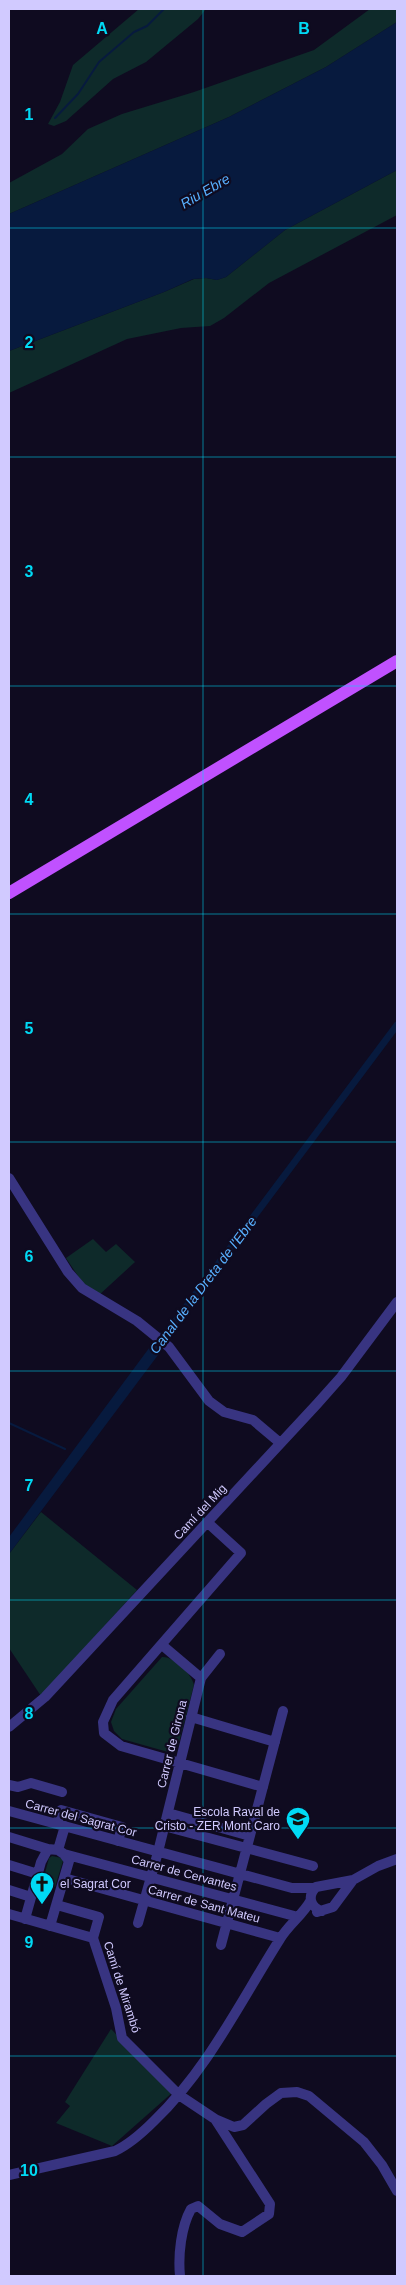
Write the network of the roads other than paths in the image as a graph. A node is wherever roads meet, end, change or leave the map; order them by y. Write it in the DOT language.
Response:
graph roads {
  1 [pos="397,661"];
  2 [pos="9,893"];
  3 [pos="9,1178"];
  4 [pos="397,1302"];
  5 [pos="279,1442"];
  6 [pos="207,1522"];
  7 [pos="162,1645"];
  8 [pos="220,1654"];
  9 [pos="201,1678"];
  10 [pos="283,1711"];
  11 [pos="191,1717"];
  12 [pos="9,1727"];
  13 [pos="275,1742"];
  14 [pos="180,1763"];
  15 [pos="9,1784"];
  16 [pos="263,1787"];
  17 [pos="62,1792"];
  18 [pos="9,1811"];
  19 [pos="168,1813"];
  20 [pos="61,1825"];
  21 [pos="164,1826"];
  22 [pos="250,1836"];
  23 [pos="9,1838"];
  24 [pos="118,1841"];
  25 [pos="247,1847"];
  26 [pos="56,1851"];
  27 [pos="158,1852"];
  28 [pos="397,1859"];
  29 [pos="9,1865"];
  30 [pos="313,1866"];
  31 [pos="38,1874"];
  32 [pos="240,1874"];
  33 [pos="151,1877"];
  34 [pos="64,1878"];
  35 [pos="353,1880"];
  36 [pos="327,1885"];
  37 [pos="292,1888"];
  38 [pos="314,1888"];
  39 [pos="9,1890"];
  40 [pos="32,1897"];
  41 [pos="233,1898"];
  42 [pos="311,1899"];
  43 [pos="337,1900"];
  44 [pos="144,1901"];
  45 [pos="57,1905"];
  46 [pos="322,1911"];
  47 [pos="9,1914"];
  48 [pos="300,1916"];
  49 [pos="25,1919"];
  50 [pos="138,1923"];
  51 [pos="227,1924"];
  52 [pos="50,1926"];
  53 [pos="93,1938"];
  54 [pos="280,1938"];
  55 [pos="221,1945"];
  56 [pos="179,2095"];
  57 [pos="215,2120"];
  58 [pos="9,2174"];
  59 [pos="397,2191"];
  60 [pos="180,2276"];
  1 -- 2 [label="main road"];
  3 -- 5 [label="street"];
  4 -- 5 [label="street, Camí del Mig"];
  5 -- 6 [label="street, Camí del Mig"];
  6 -- 7 [label="street"];
  6 -- 12 [label="street, Camí del Mig"];
  7 -- 9 [label="street"];
  7 -- 14 [label="street"];
  8 -- 9 [label="street"];
  9 -- 11 [label="street, Carrer de Girona"];
  10 -- 13 [label="street"];
  11 -- 13 [label="street"];
  11 -- 14 [label="street, Carrer de Girona"];
  13 -- 16 [label="street"];
  14 -- 16 [label="street"];
  14 -- 19 [label="street, Carrer de Girona"];
  15 -- 17 [label="street"];
  16 -- 22 [label="street"];
  18 -- 20 [label="street, Carrer del Sagrat Cor"];
  19 -- 21 [label="street, Carrer de Girona"];
  19 -- 22 [label="street"];
  20 -- 24 [label="street, Carrer del Sagrat Cor"];
  20 -- 24 [label="street"];
  20 -- 26 [label="street"];
  21 -- 25 [label="street"];
  21 -- 27 [label="street, Carrer de Girona"];
  22 -- 25 [label="street"];
  23 -- 26 [label="street, Carrer de Cervantes"];
  24 -- 27 [label="street, Carrer del Sagrat Cor"];
  25 -- 30 [label="street"];
  25 -- 32 [label="street"];
  26 -- 31 [label="street"];
  26 -- 33 [label="street, Carrer de Cervantes"];
  26 -- 34 [label="street"];
  27 -- 32 [label="street, Carrer del Sagrat Cor"];
  27 -- 33 [label="street, Carrer de Girona"];
  28 -- 35 [label="street"];
  29 -- 31 [label="street"];
  31 -- 40 [label="street"];
  32 -- 37 [label="street, Carrer del Sagrat Cor"];
  32 -- 41 [label="street"];
  33 -- 41 [label="street, Carrer de Cervantes"];
  33 -- 44 [label="street, Carrer de Girona"];
  34 -- 44 [label="street, Carrer de Sant Mateu"];
  34 -- 45 [label="street"];
  35 -- 36 [label="street"];
  35 -- 43 [label="street"];
  36 -- 38 [label="street"];
  36 -- 43 [label="street"];
  37 -- 38 [label="street"];
  37 -- 42 [label="street"];
  38 -- 42 [label="street"];
  39 -- 40 [label="street"];
  40 -- 49 [label="street"];
  41 -- 48 [label="street, Carrer de Cervantes"];
  41 -- 51 [label="street"];
  42 -- 46 [label="street"];
  42 -- 48 [label="street"];
  43 -- 46 [label="street"];
  44 -- 50 [label="street, Carrer de Girona"];
  44 -- 51 [label="street, Carrer de Sant Mateu"];
  45 -- 52 [label="street"];
  45 -- 53 [label="street"];
  46 -- 48 [label="street"];
  47 -- 49 [label="street"];
  48 -- 54 [label="street"];
  49 -- 52 [label="street"];
  51 -- 54 [label="street, Carrer de Sant Mateu"];
  51 -- 55 [label="street"];
  52 -- 53 [label="street"];
  53 -- 56 [label="street, Camí de Mirambó"];
  54 -- 56 [label="street"];
  56 -- 57 [label="street, Camí de Mirambó"];
  56 -- 58 [label="street"];
  57 -- 59 [label="street"];
  57 -- 60 [label="street, Camí de Mirambó"];
}
